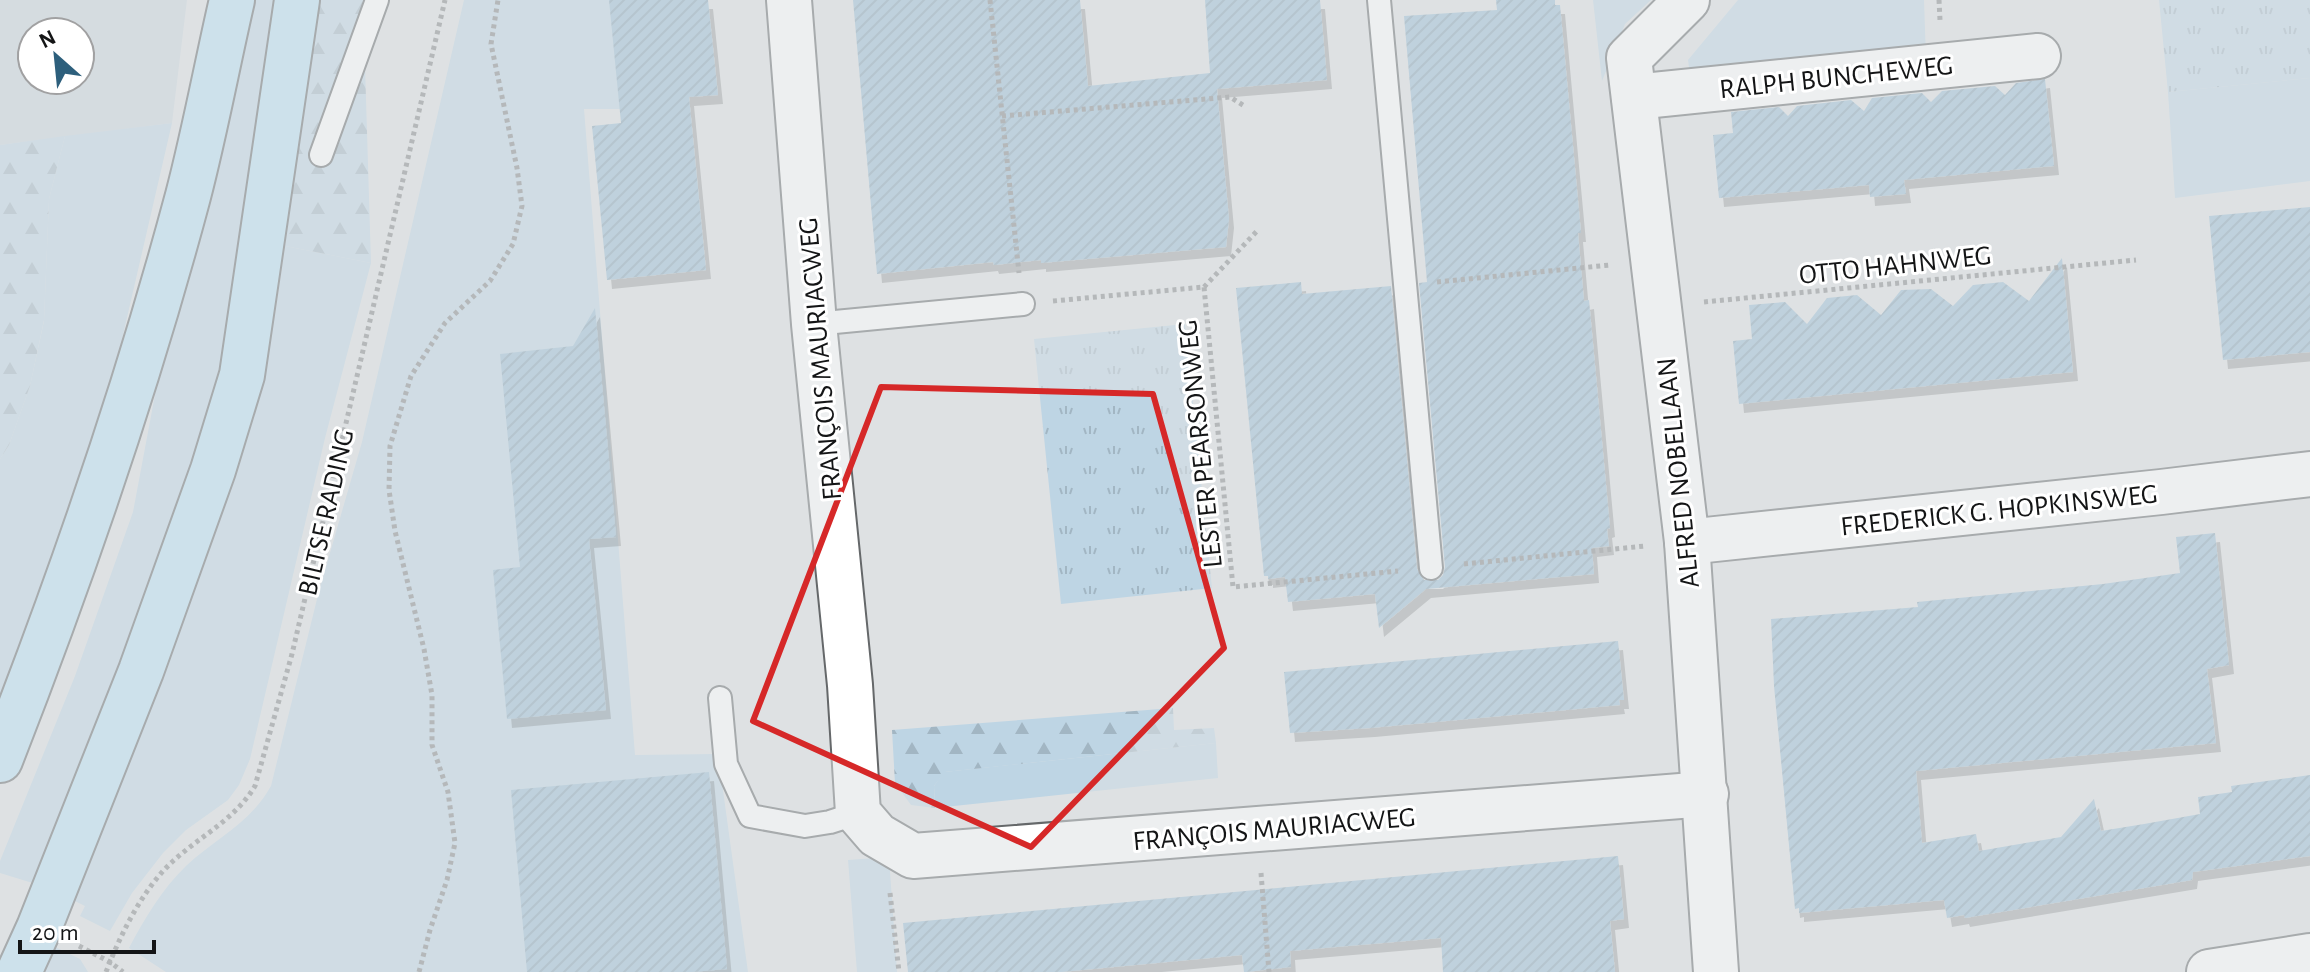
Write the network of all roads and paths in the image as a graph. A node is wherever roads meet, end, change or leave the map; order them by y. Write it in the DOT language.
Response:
graph roads {
  1 [pos="232,0"];
  2 [pos="297,0"];
  3 [pos="377,0"];
  4 [pos="445,0"];
  5 [pos="498,0"];
  6 [pos="789,0"];
  7 [pos="990,0"];
  8 [pos="1379,0"];
  9 [pos="1687,0"];
  10 [pos="2038,56"];
  11 [pos="1634,97"];
  12 [pos="1246,107"];
  13 [pos="1002,116"];
  14 [pos="321,155"];
  15 [pos="1258,230"];
  16 [pos="2136,260"];
  17 [pos="1654,261"];
  18 [pos="1404,285"];
  19 [pos="1204,287"];
  20 [pos="1023,304"];
  21 [pos="1659,307"];
  22 [pos="814,324"];
  23 [pos="2310,474"];
  24 [pos="1687,542"];
  25 [pos="1431,568"];
  26 [pos="1233,587"];
  27 [pos="720,698"];
  28 [pos="0,760"];
  29 [pos="1706,794"];
  30 [pos="871,826"];
  31 [pos="1258,829"];
  32 [pos="2310,956"];
  33 [pos="110,962"];
  34 [pos="19,972"];
  35 [pos="106,972"];
  36 [pos="123,972"];
  37 [pos="419,972"];
  38 [pos="899,972"];
  39 [pos="1269,972"];
  40 [pos="1716,972"];
  41 [pos="2209,972"];
  1 -- 28 [label="main road"];
  2 -- 34 [label="main road"];
  3 -- 14 [label="lane"];
  4 -- 33 [label="path, BILTSE RADING"];
  5 -- 37 [label="path"];
  6 -- 22 [label="street, FRANÇOIS MAURIACWEG"];
  7 -- 13 [label="path"];
  8 -- 18 [label="lane"];
  9 -- 11 [label="street, ALFRED NOBELLAAN"];
  10 -- 11 [label="street, RALPH BUNCHEWEG"];
  11 -- 17 [label="street, ALFRED NOBELLAAN"];
  12 -- 13 [label="path"];
  13 -- 20 [label="path"];
  15 -- 19 [label="path"];
  16 -- 21 [label="path, OTTO HAHNWEG"];
  17 -- 18 [label="path"];
  17 -- 21 [label="street, ALFRED NOBELLAAN"];
  18 -- 25 [label="lane"];
  19 -- 20 [label="path, LESTER PEARSONWEG"];
  19 -- 26 [label="path, LESTER PEARSONWEG"];
  20 -- 22 [label="lane"];
  21 -- 24 [label="street, ALFRED NOBELLAAN"];
  22 -- 30 [label="street, FRANÇOIS MAURIACWEG"];
  23 -- 24 [label="street, FREDERICK G. HOPKINSWEG"];
  24 -- 29 [label="street, ALFRED NOBELLAAN"];
  27 -- 30 [label="lane"];
  29 -- 31 [label="street, FRANÇOIS MAURIACWEG"];
  29 -- 40 [label="street, ALFRED NOBELLAAN"];
  30 -- 31 [label="street, FRANÇOIS MAURIACWEG"];
  30 -- 38 [label="path"];
  31 -- 39 [label="path"];
  32 -- 41 [label="street"];
  33 -- 35 [label="path, BILTSE RADING"];
  33 -- 36 [label="path"];
}
